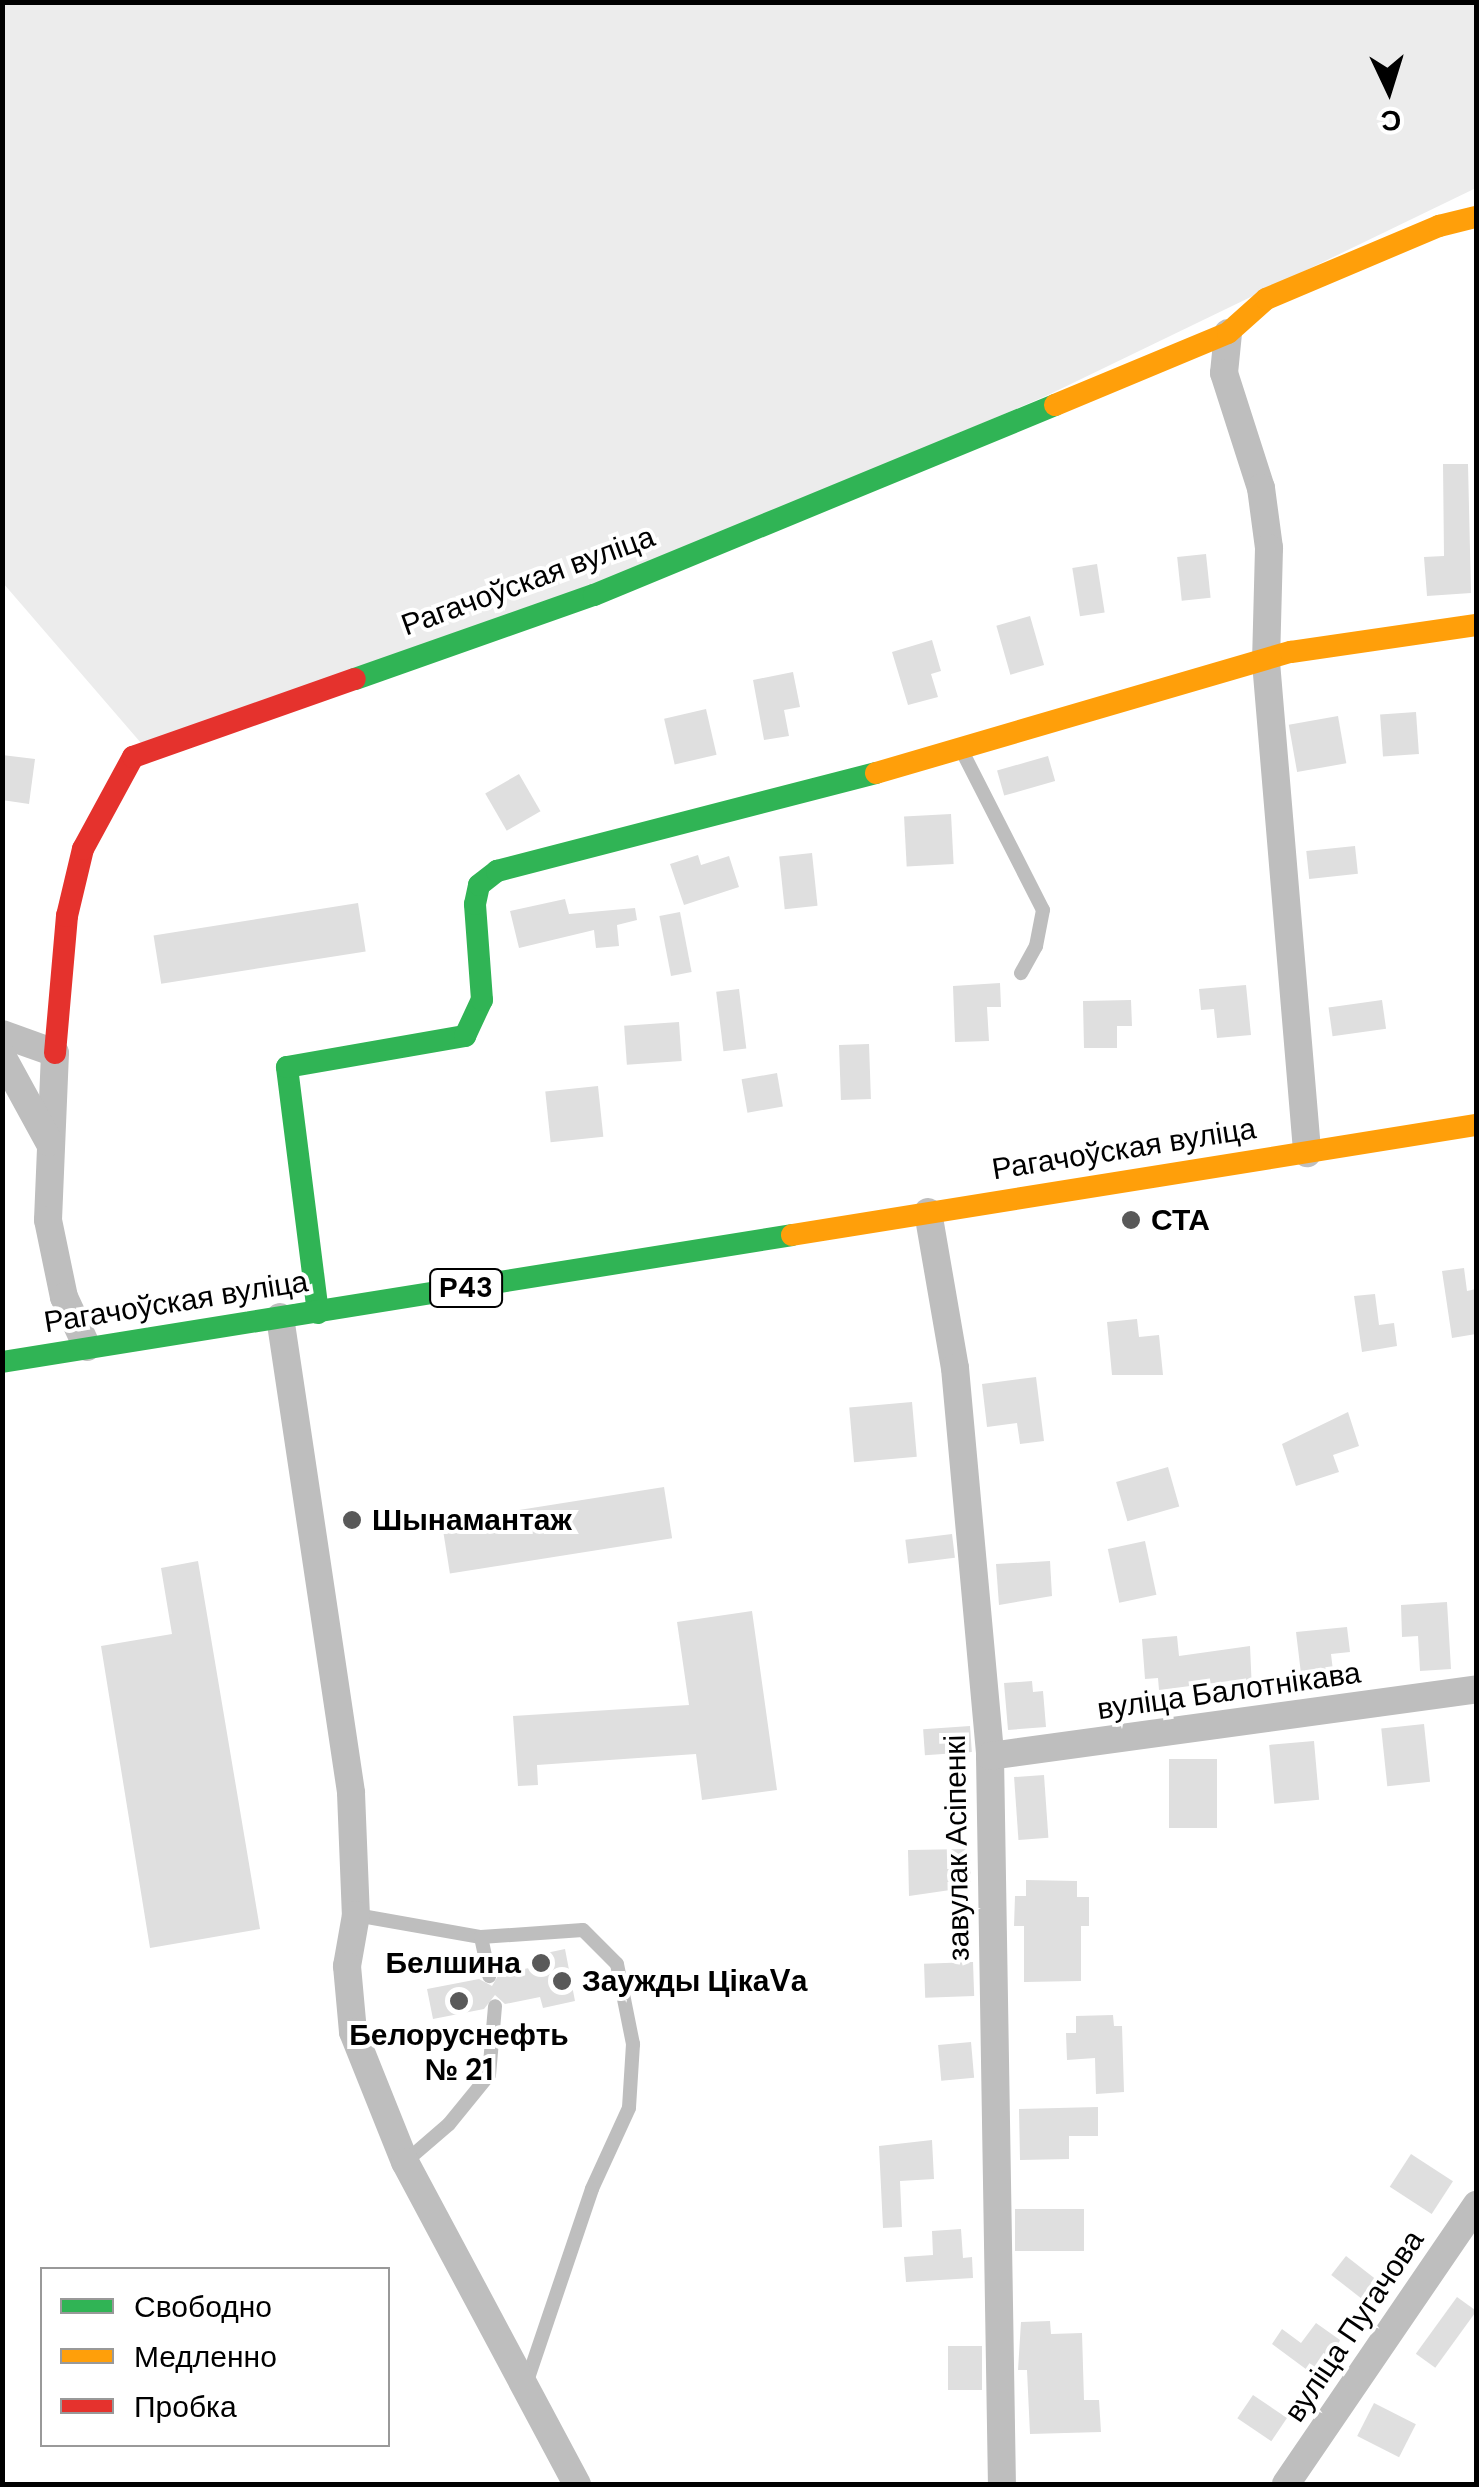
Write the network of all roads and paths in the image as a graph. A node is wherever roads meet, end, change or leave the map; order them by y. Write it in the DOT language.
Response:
graph roads {
  1 [pos="1476,217"];
  2 [pos="1228,333"];
  3 [pos="1476,625"];
  4 [pos="1266,662"];
  5 [pos="961,751"];
  6 [pos="1021,974"];
  7 [pos="2,1034"];
  8 [pos="55,1053"];
  9 [pos="2,1056"];
  10 [pos="1476,1126"];
  11 [pos="51,1148"];
  12 [pos="1307,1152"];
  13 [pos="928,1212"];
  14 [pos="318,1312"];
  15 [pos="280,1317"];
  16 [pos="87,1347"];
  17 [pos="2,1362"];
  18 [pos="1476,1690"];
  19 [pos="990,1756"];
  20 [pos="356,1914"];
  21 [pos="481,1937"];
  22 [pos="489,1976"];
  23 [pos="495,2006"];
  24 [pos="405,2162"];
  25 [pos="1476,2205"];
  26 [pos="525,2388"];
  27 [pos="576,2484"];
  28 [pos="1002,2484"];
  29 [pos="1286,2484"];
  1 -- 2 [label="street, Рагачоўская вуліца"];
  2 -- 4 [label="street"];
  2 -- 8 [label="street, Рагачоўская вуліца"];
  3 -- 4 [label="street"];
  4 -- 5 [label="street"];
  4 -- 12 [label="street"];
  5 -- 6 [label="lane"];
  5 -- 14 [label="street"];
  7 -- 8 [label="street"];
  8 -- 11 [label="street"];
  9 -- 11 [label="street"];
  10 -- 12 [label="street, Рагачоўская вуліца / Р43"];
  11 -- 16 [label="street"];
  12 -- 13 [label="street, Рагачоўская вуліца / Р43"];
  13 -- 14 [label="street, Рагачоўская вуліца / Р43"];
  13 -- 19 [label="street, завулак Асіпенкі"];
  14 -- 15 [label="street, Рагачоўская вуліца / Р43"];
  15 -- 16 [label="street, Рагачоўская вуліца / Р43"];
  15 -- 20 [label="street"];
  16 -- 17 [label="street, Рагачоўская вуліца / Р43"];
  18 -- 19 [label="street, вуліца Балотнікава"];
  19 -- 28 [label="street, завулак Асіпенкі"];
  20 -- 21 [label="lane"];
  20 -- 24 [label="street"];
  21 -- 22 [label="lane"];
  21 -- 26 [label="lane"];
  23 -- 24 [label="lane"];
  24 -- 26 [label="street"];
  25 -- 29 [label="street, вуліца Пугачова"];
  26 -- 27 [label="street"];
}
